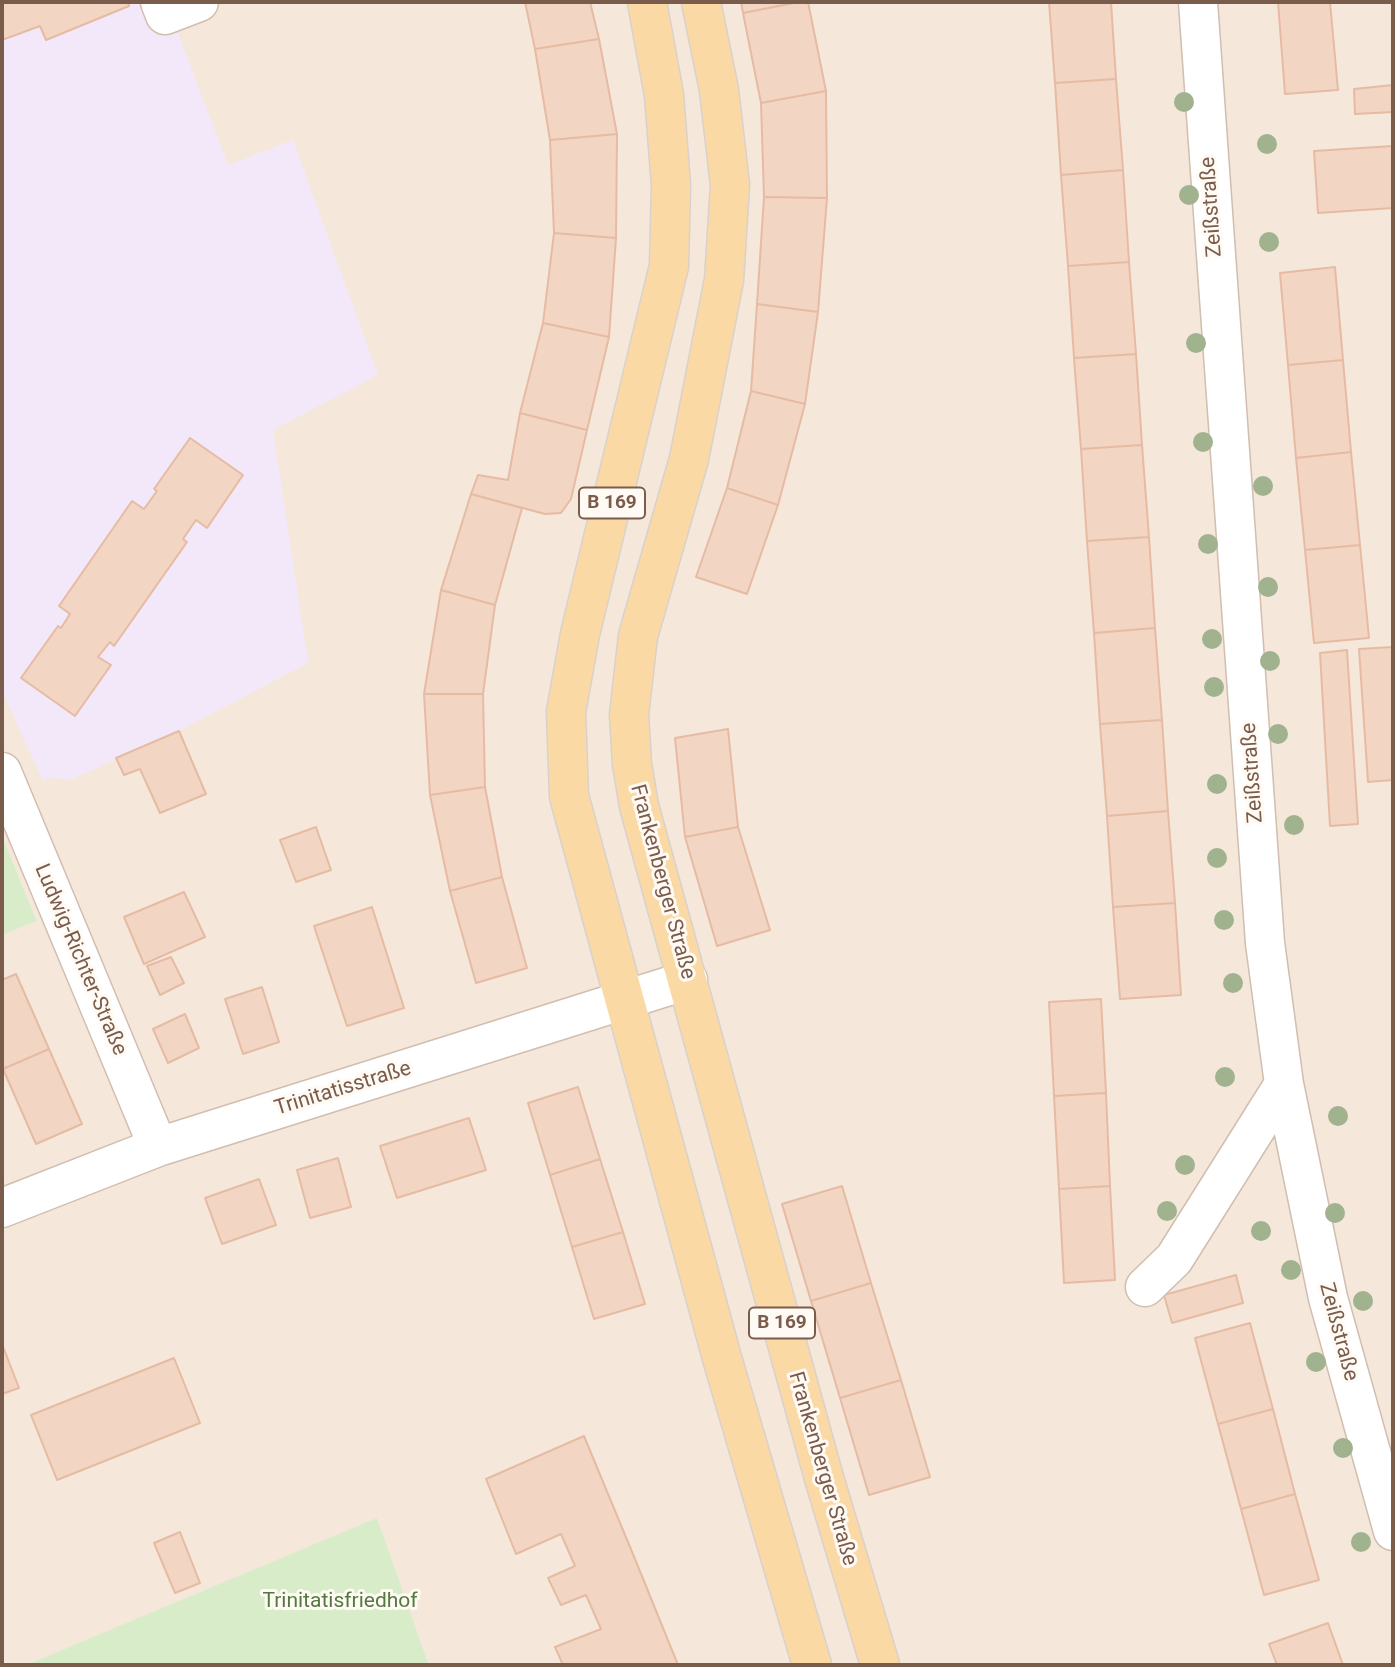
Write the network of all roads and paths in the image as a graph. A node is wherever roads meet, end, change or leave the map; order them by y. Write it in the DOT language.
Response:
graph roads {
  1 [pos="160,2"];
  2 [pos="199,2"];
  3 [pos="647,2"];
  4 [pos="701,2"];
  5 [pos="1198,2"];
  6 [pos="2,772"];
  7 [pos="688,980"];
  8 [pos="625,1000"];
  9 [pos="1284,1084"];
  10 [pos="158,1147"];
  11 [pos="2,1208"];
  12 [pos="1145,1287"];
  13 [pos="1393,1531"];
  14 [pos="812,1665"];
  15 [pos="880,1665"];
  1 -- 2 [label="street"];
  3 -- 8 [label="main road, B 169"];
  4 -- 7 [label="main road, Frankenberger Straße / B 169"];
  5 -- 9 [label="street, Zeißstraße"];
  6 -- 10 [label="street, Ludwig-Richter-Straße"];
  7 -- 8 [label="street, Trinitatisstraße"];
  7 -- 15 [label="main road, Frankenberger Straße / B 169"];
  8 -- 10 [label="street, Trinitatisstraße"];
  8 -- 14 [label="main road, B 169"];
  9 -- 12 [label="street"];
  9 -- 13 [label="street, Zeißstraße"];
  10 -- 11 [label="street, Trinitatisstraße"];
}
